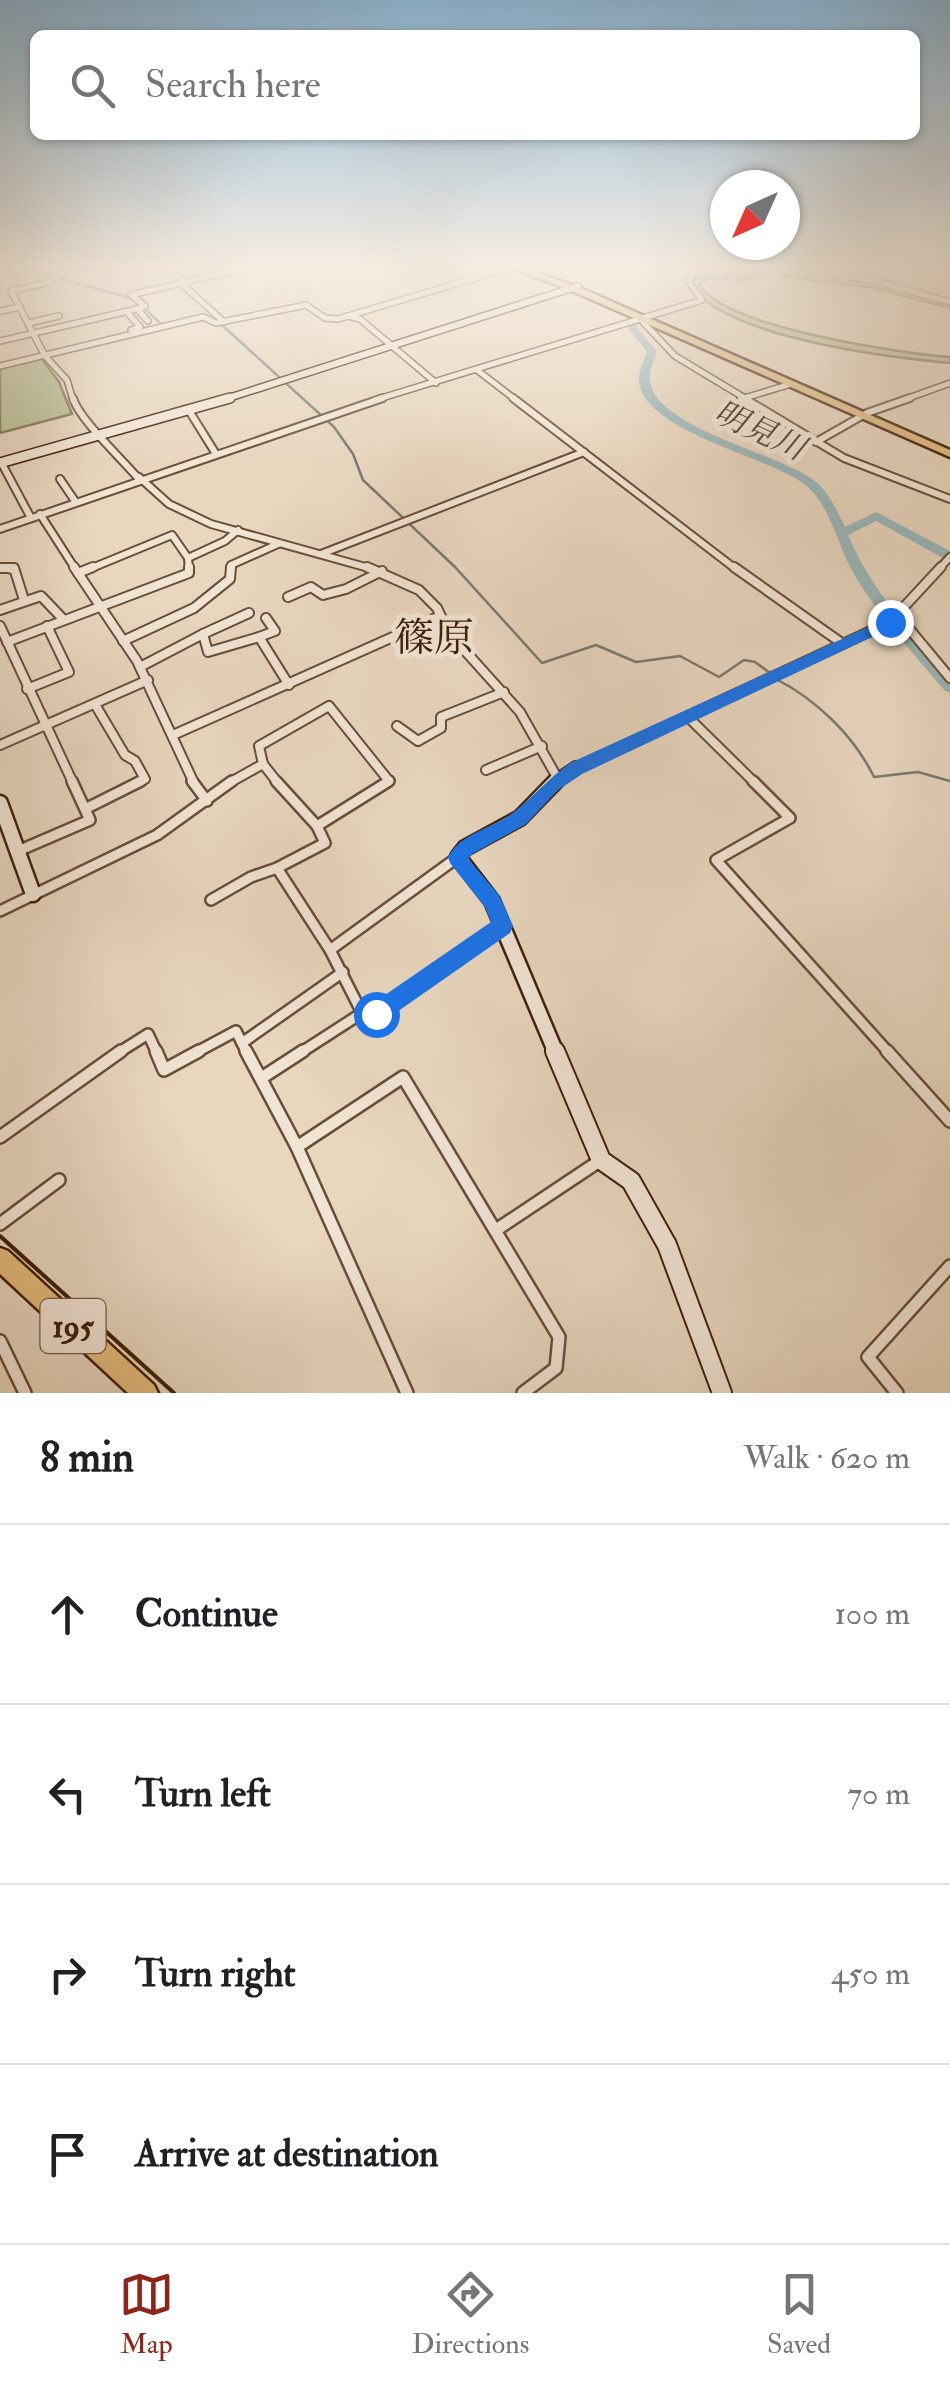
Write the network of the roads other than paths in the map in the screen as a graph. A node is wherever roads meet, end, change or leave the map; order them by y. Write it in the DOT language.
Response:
graph roads {
  1 [pos="32,330"];
  2 [pos="52,330"];
  3 [pos="128,330"];
  4 [pos="150,330"];
  5 [pos="374,330"];
  6 [pos="437,330"];
  7 [pos="612,330"];
  8 [pos="655,330"];
  9 [pos="669,330"];
  10 [pos="669,330"];
  11 [pos="35,334"];
  12 [pos="95,338"];
  13 [pos="13,339"];
  14 [pos="0,341"];
  15 [pos="392,344"];
  16 [pos="45,356"];
  17 [pos="21,361"];
  18 [pos="0,366"];
  19 [pos="477,370"];
  20 [pos="436,383"];
  21 [pos="950,383"];
  22 [pos="791,384"];
  23 [pos="742,398"];
  24 [pos="188,409"];
  25 [pos="865,414"];
  26 [pos="102,434"];
  27 [pos="816,442"];
  28 [pos="584,452"];
  29 [pos="950,452"];
  30 [pos="216,454"];
  31 [pos="0,463"];
  32 [pos="60,478"];
  33 [pos="138,478"];
  34 [pos="11,480"];
  35 [pos="0,484"];
  36 [pos="950,499"];
  37 [pos="75,501"];
  38 [pos="40,514"];
  39 [pos="31,518"];
  40 [pos="0,529"];
  41 [pos="238,530"];
  42 [pos="278,544"];
  43 [pos="321,554"];
  44 [pos="188,558"];
  45 [pos="949,559"];
  46 [pos="0,568"];
  47 [pos="382,572"];
  48 [pos="78,573"];
  49 [pos="288,597"];
  50 [pos="24,600"];
  51 [pos="100,606"];
  52 [pos="0,610"];
  53 [pos="249,613"];
  54 [pos="440,616"];
  55 [pos="266,618"];
  56 [pos="894,618"];
  57 [pos="64,620"];
  58 [pos="47,626"];
  59 [pos="204,634"];
  60 [pos="3,635"];
  61 [pos="259,637"];
  62 [pos="123,641"];
  63 [pos="843,644"];
  64 [pos="140,667"];
  65 [pos="950,678"];
  66 [pos="148,680"];
  67 [pos="290,685"];
  68 [pos="27,689"];
  69 [pos="504,692"];
  70 [pos="96,706"];
  71 [pos="688,717"];
  72 [pos="43,724"];
  73 [pos="397,726"];
  74 [pos="173,735"];
  75 [pos="0,745"];
  76 [pos="542,746"];
  77 [pos="263,764"];
  78 [pos="576,768"];
  79 [pos="486,770"];
  80 [pos="558,780"];
  81 [pos="207,801"];
  82 [pos="0,803"];
  83 [pos="85,808"];
  84 [pos="317,826"];
  85 [pos="18,852"];
  86 [pos="458,857"];
  87 [pos="276,868"];
  88 [pos="33,894"];
  89 [pos="211,900"];
  90 [pos="0,911"];
  91 [pos="503,926"];
  92 [pos="330,950"];
  93 [pos="343,972"];
  94 [pos="362,1014"];
  95 [pos="242,1043"];
  96 [pos="263,1077"];
  97 [pos="950,1121"];
  98 [pos="0,1137"];
  99 [pos="297,1147"];
  100 [pos="600,1160"];
  101 [pos="59,1180"];
  102 [pos="0,1224"];
  103 [pos="496,1230"];
  104 [pos="950,1266"];
  105 [pos="3,1268"];
  106 [pos="0,1341"];
  107 [pos="25,1393"];
  108 [pos="146,1393"];
  109 [pos="407,1393"];
  110 [pos="522,1393"];
  111 [pos="722,1393"];
  112 [pos="897,1393"];
  1 -- 11 [label="street"];
  2 -- 11 [label="street"];
  3 -- 12 [label="street"];
  4 -- 16 [label="street"];
  5 -- 15 [label="street"];
  6 -- 15 [label="street"];
  7 -- 19 [label="street"];
  8 -- 23 [label="street"];
  9 -- 22 [label="highway"];
  10 -- 25 [label="highway"];
  11 -- 13 [label="street"];
  11 -- 16 [label="street"];
  13 -- 14 [label="street"];
  13 -- 17 [label="street"];
  15 -- 20 [label="street"];
  15 -- 24 [label="street"];
  16 -- 17 [label="street"];
  16 -- 26 [label="street"];
  17 -- 18 [label="street"];
  19 -- 20 [label="street"];
  19 -- 28 [label="street"];
  20 -- 30 [label="street"];
  21 -- 25 [label="street"];
  22 -- 23 [label="street"];
  22 -- 25 [label="highway"];
  23 -- 27 [label="street"];
  24 -- 26 [label="street"];
  24 -- 30 [label="street"];
  25 -- 27 [label="street"];
  25 -- 29 [label="highway"];
  26 -- 31 [label="street"];
  26 -- 33 [label="street"];
  27 -- 36 [label="street"];
  28 -- 43 [label="street"];
  28 -- 63 [label="street"];
  30 -- 33 [label="street"];
  31 -- 34 [label="street"];
  32 -- 37 [label="street"];
  33 -- 37 [label="street"];
  33 -- 41 [label="street"];
  34 -- 35 [label="street"];
  34 -- 39 [label="street"];
  37 -- 38 [label="street"];
  38 -- 39 [label="street"];
  38 -- 48 [label="street"];
  39 -- 40 [label="street"];
  41 -- 42 [label="street"];
  41 -- 44 [label="street"];
  42 -- 43 [label="street"];
  42 -- 62 [label="street"];
  43 -- 47 [label="street"];
  44 -- 48 [label="street"];
  44 -- 51 [label="street"];
  45 -- 56 [label="street"];
  46 -- 50 [label="street"];
  47 -- 49 [label="street"];
  47 -- 54 [label="street"];
  48 -- 51 [label="street"];
  50 -- 52 [label="street"];
  50 -- 57 [label="street"];
  51 -- 57 [label="street"];
  51 -- 62 [label="street"];
  53 -- 59 [label="street"];
  54 -- 67 [label="street"];
  54 -- 69 [label="street"];
  55 -- 61 [label="street"];
  56 -- 63 [label="street"];
  56 -- 65 [label="street"];
  57 -- 58 [label="street"];
  58 -- 60 [label="street"];
  58 -- 68 [label="street"];
  59 -- 61 [label="street"];
  59 -- 64 [label="street"];
  60 -- 68 [label="street"];
  61 -- 67 [label="street"];
  62 -- 64 [label="street"];
  63 -- 71 [label="street"];
  64 -- 66 [label="street"];
  66 -- 70 [label="street"];
  66 -- 74 [label="street"];
  67 -- 74 [label="street"];
  68 -- 72 [label="street"];
  69 -- 73 [label="street"];
  69 -- 76 [label="street"];
  70 -- 72 [label="street"];
  70 -- 83 [label="street"];
  71 -- 78 [label="street"];
  71 -- 97 [label="street"];
  72 -- 75 [label="street"];
  72 -- 83 [label="street"];
  74 -- 81 [label="street"];
  76 -- 79 [label="street"];
  76 -- 80 [label="street"];
  77 -- 81 [label="street"];
  77 -- 84 [label="street"];
  77 -- 84 [label="street"];
  78 -- 80 [label="street"];
  80 -- 86 [label="street"];
  81 -- 88 [label="street"];
  82 -- 85 [label="street"];
  83 -- 85 [label="street"];
  84 -- 87 [label="street"];
  85 -- 88 [label="street"];
  86 -- 91 [label="street"];
  86 -- 92 [label="street"];
  87 -- 89 [label="street"];
  87 -- 92 [label="street"];
  88 -- 90 [label="street"];
  91 -- 94 [label="street"];
  91 -- 100 [label="street"];
  92 -- 93 [label="street"];
  93 -- 94 [label="street"];
  93 -- 95 [label="street"];
  94 -- 96 [label="street"];
  95 -- 96 [label="street"];
  95 -- 98 [label="street"];
  96 -- 99 [label="street"];
  99 -- 103 [label="street"];
  99 -- 109 [label="street"];
  100 -- 103 [label="street"];
  100 -- 111 [label="street"];
  101 -- 102 [label="street"];
  103 -- 110 [label="street"];
  104 -- 112 [label="street"];
  105 -- 108 [label="highway, 195"];
  106 -- 107 [label="street"];
}
